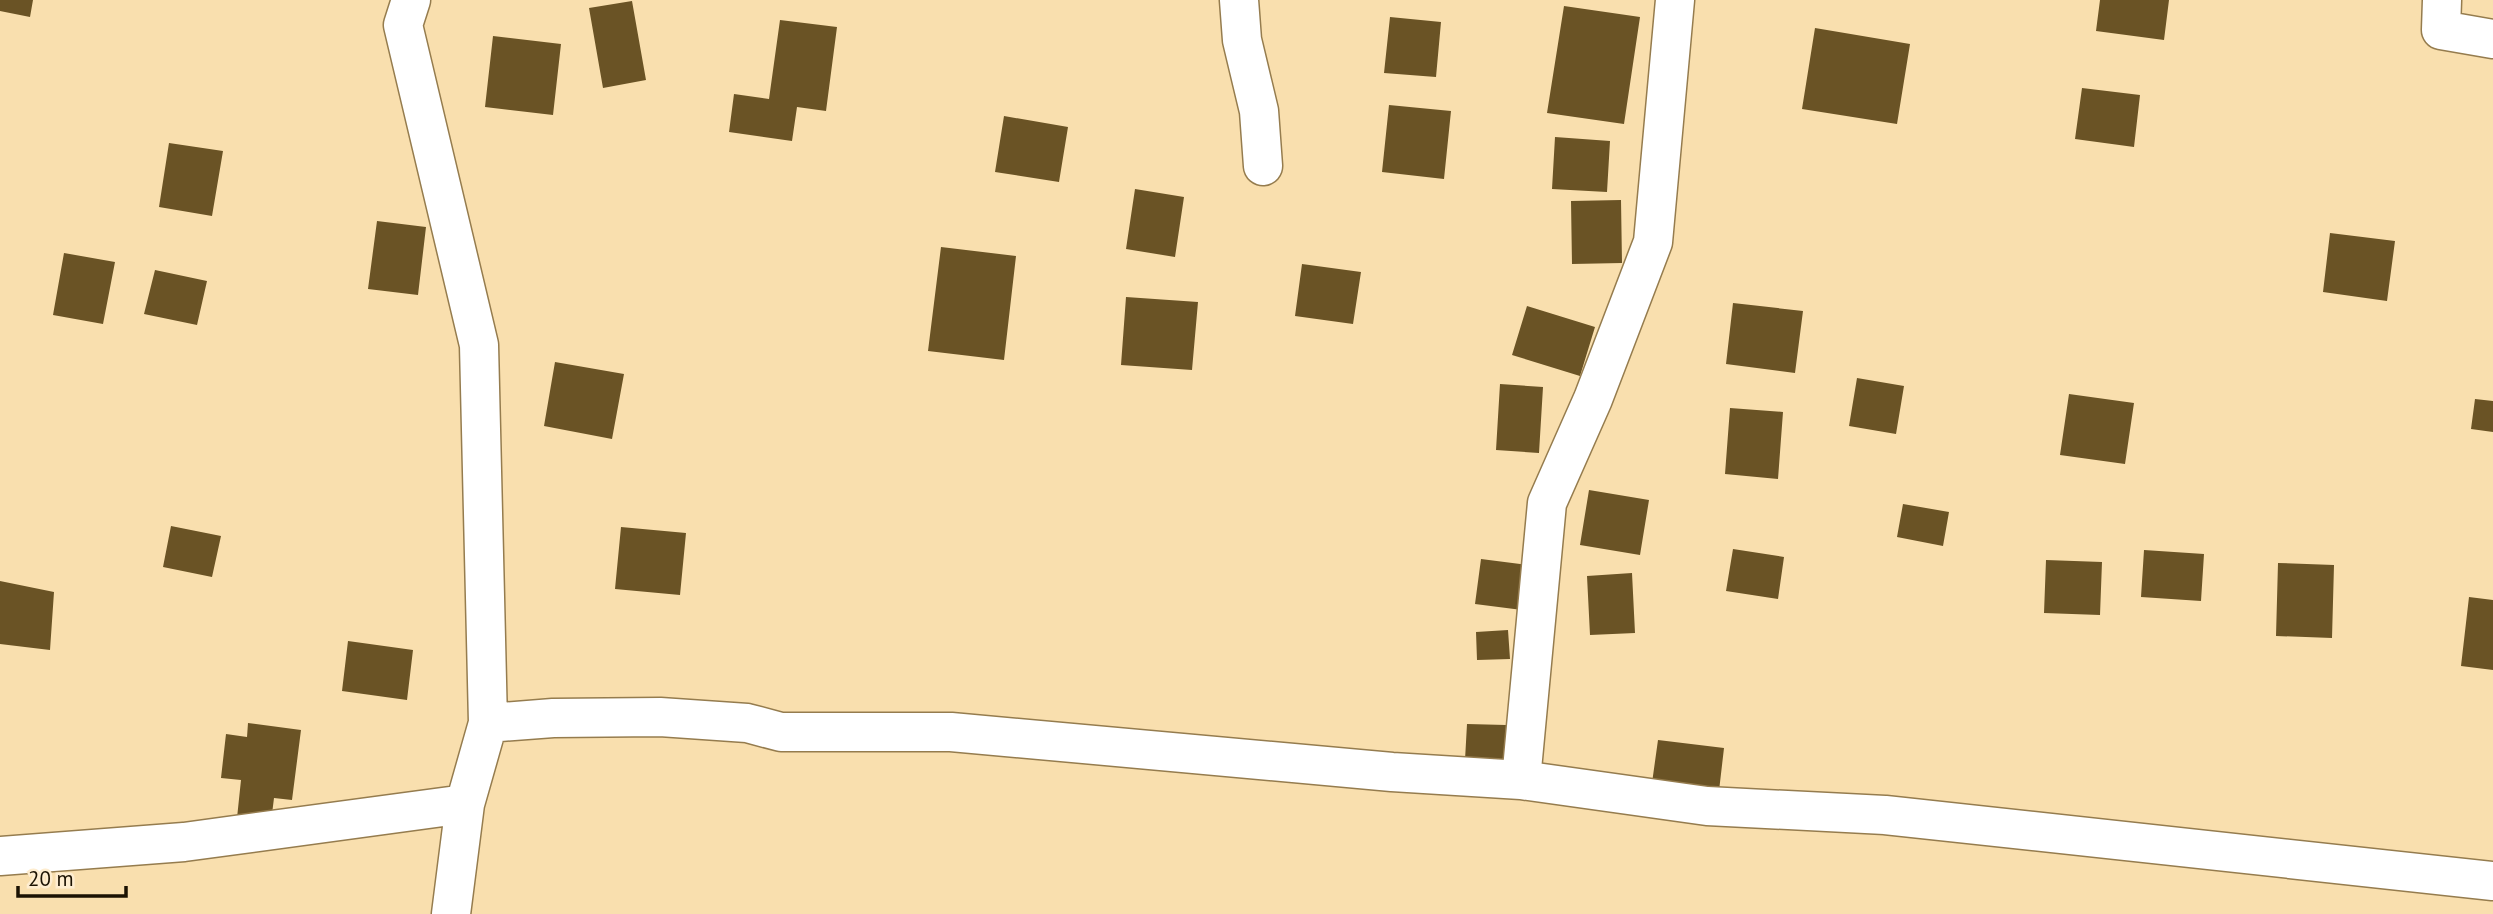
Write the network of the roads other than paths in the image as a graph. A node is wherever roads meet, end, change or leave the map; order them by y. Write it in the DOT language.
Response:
graph roads {
  1 [pos="411,0"];
  2 [pos="1239,0"];
  3 [pos="1675,0"];
  4 [pos="2442,0"];
  5 [pos="2493,39"];
  6 [pos="1263,166"];
  7 [pos="488,723"];
  8 [pos="1521,780"];
  9 [pos="465,804"];
  10 [pos="0,856"];
  11 [pos="2493,881"];
  12 [pos="451,914"];
  1 -- 7 [label="street"];
  2 -- 6 [label="street"];
  3 -- 8 [label="street"];
  4 -- 5 [label="street"];
  7 -- 8 [label="street"];
  7 -- 9 [label="street"];
  8 -- 11 [label="street"];
  9 -- 10 [label="street"];
  9 -- 12 [label="street"];
}
